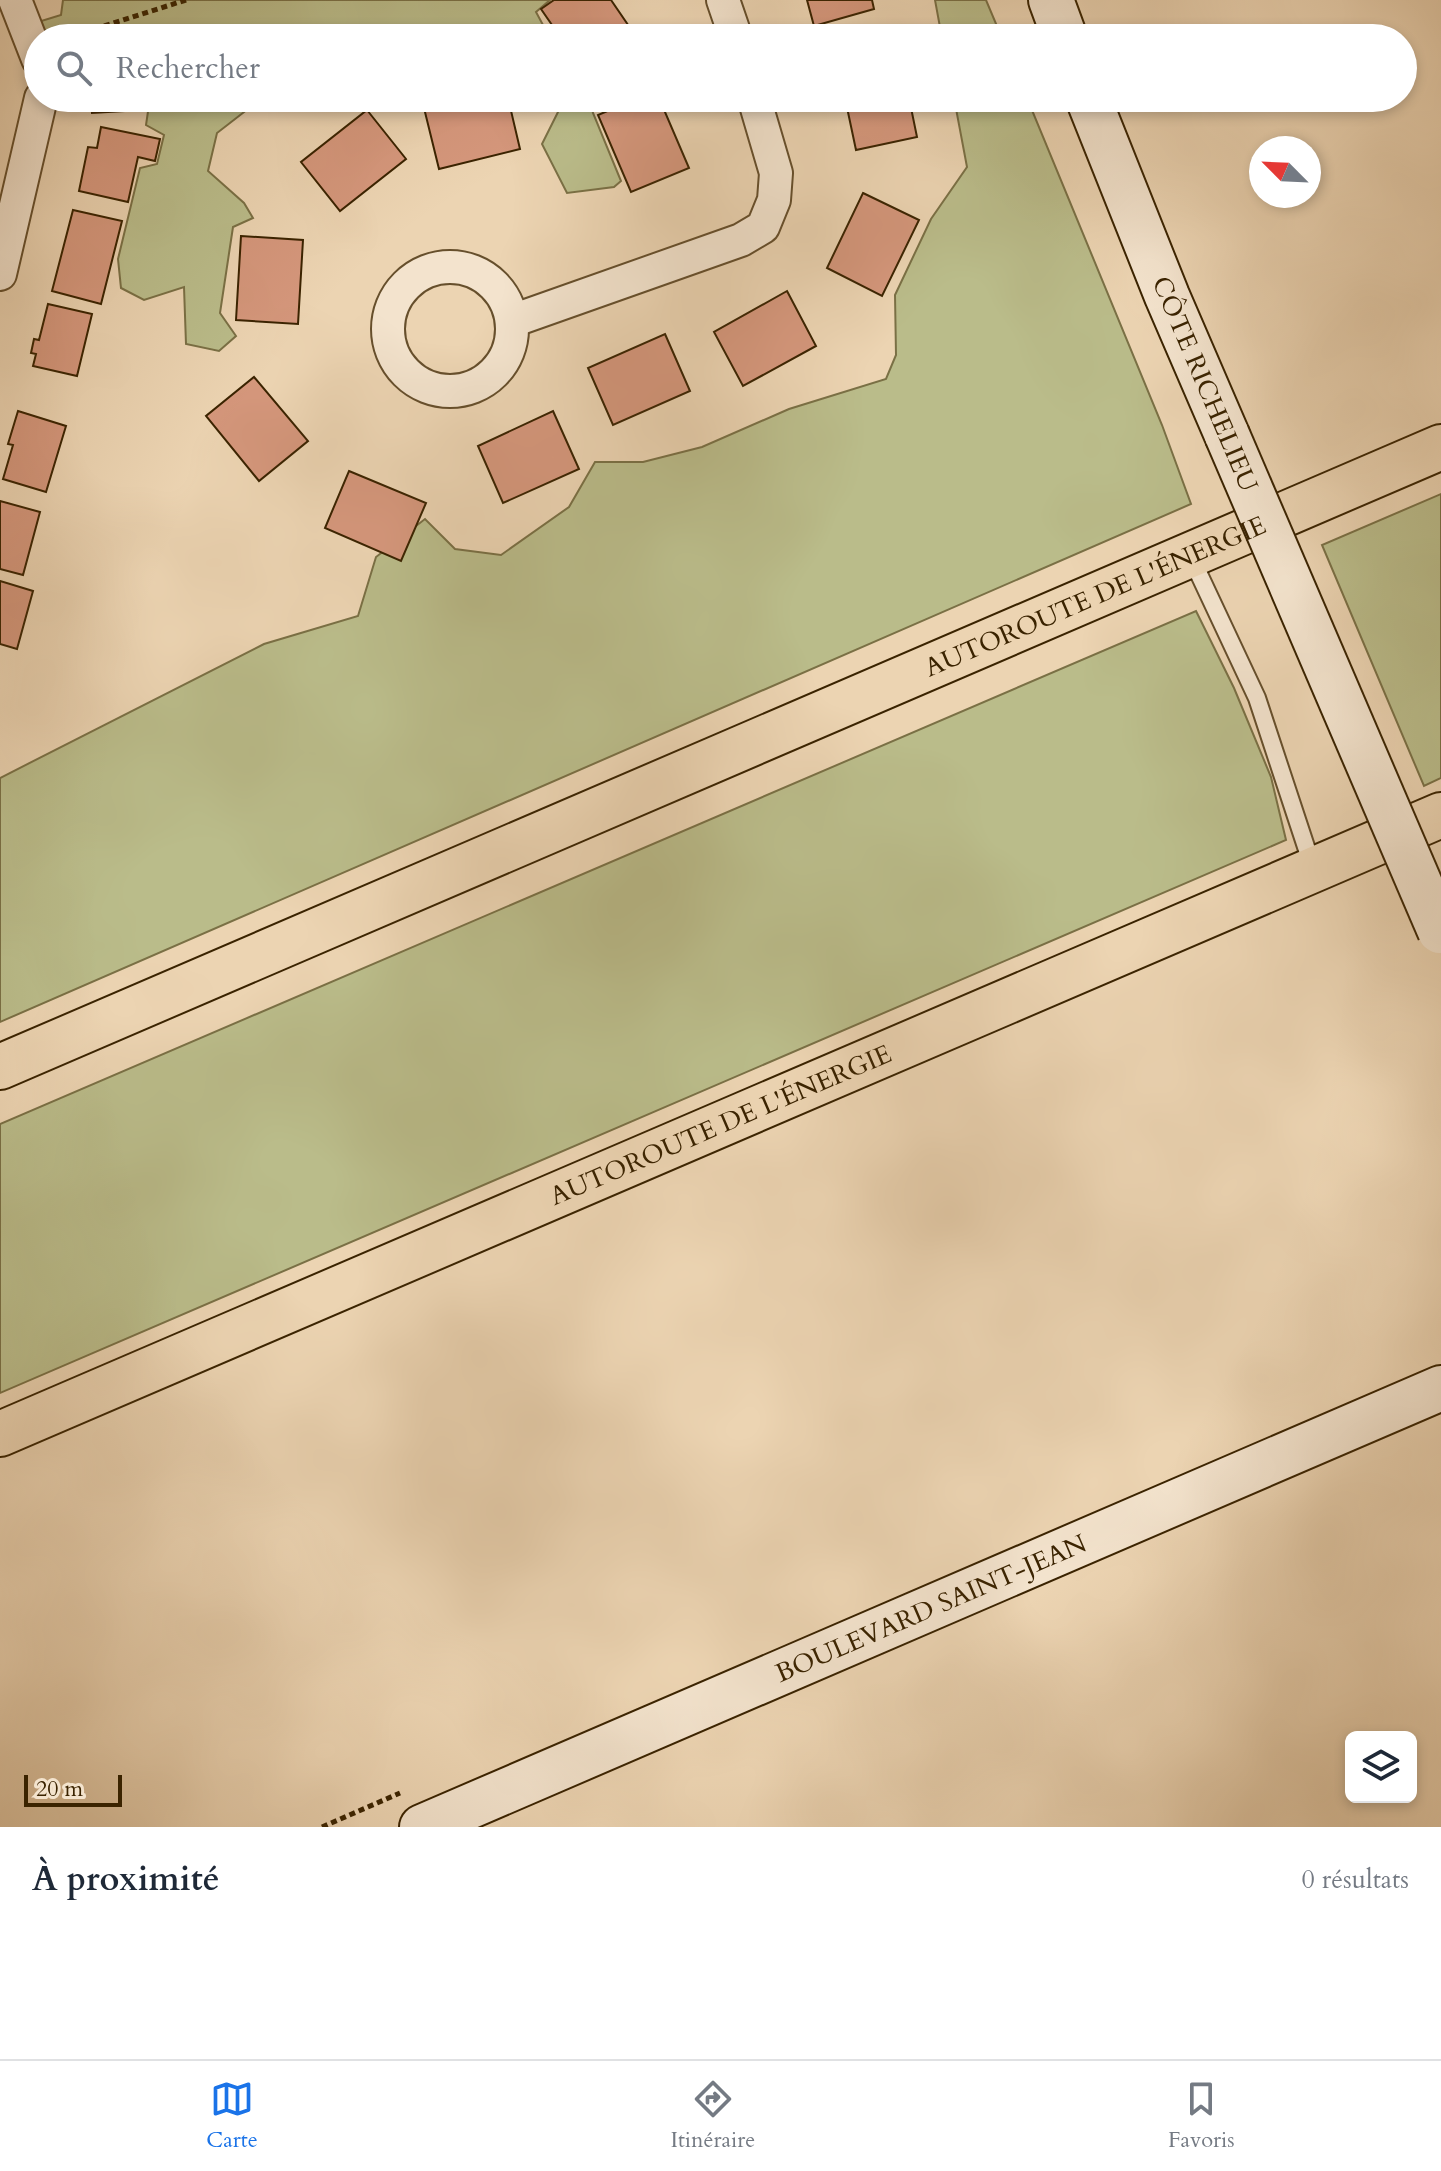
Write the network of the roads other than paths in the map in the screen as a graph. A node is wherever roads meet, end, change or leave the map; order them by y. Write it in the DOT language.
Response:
graph roads {
  1 [pos="15,0"];
  2 [pos="723,0"];
  3 [pos="1051,0"];
  4 [pos="24,24"];
  5 [pos="731,24"];
  6 [pos="1060,24"];
  7 [pos="38,112"];
  8 [pos="758,112"];
  9 [pos="1094,112"];
  10 [pos="0,274"];
  11 [pos="512,321"];
  12 [pos="1441,447"];
  13 [pos="1189,554"];
  14 [pos="1441,815"];
  15 [pos="1313,870"];
  16 [pos="1440,932"];
  17 [pos="0,1067"];
  18 [pos="1441,1388"];
  19 [pos="0,1434"];
  20 [pos="422,1827"];
  1 -- 4 [label="street"];
  2 -- 5 [label="street"];
  3 -- 6 [label="street"];
  7 -- 10 [label="street"];
  8 -- 11 [label="street"];
  9 -- 16 [label="street, CÔTE RICHELIEU, bridge"];
  12 -- 13 [label="highway, AUTOROUTE DE L'ÉNERGIE"];
  13 -- 15 [label="lane"];
  13 -- 17 [label="highway, AUTOROUTE DE L'ÉNERGIE"];
  14 -- 15 [label="highway, AUTOROUTE DE L'ÉNERGIE"];
  15 -- 19 [label="highway, AUTOROUTE DE L'ÉNERGIE"];
  18 -- 20 [label="street, BOULEVARD SAINT-JEAN"];
}
